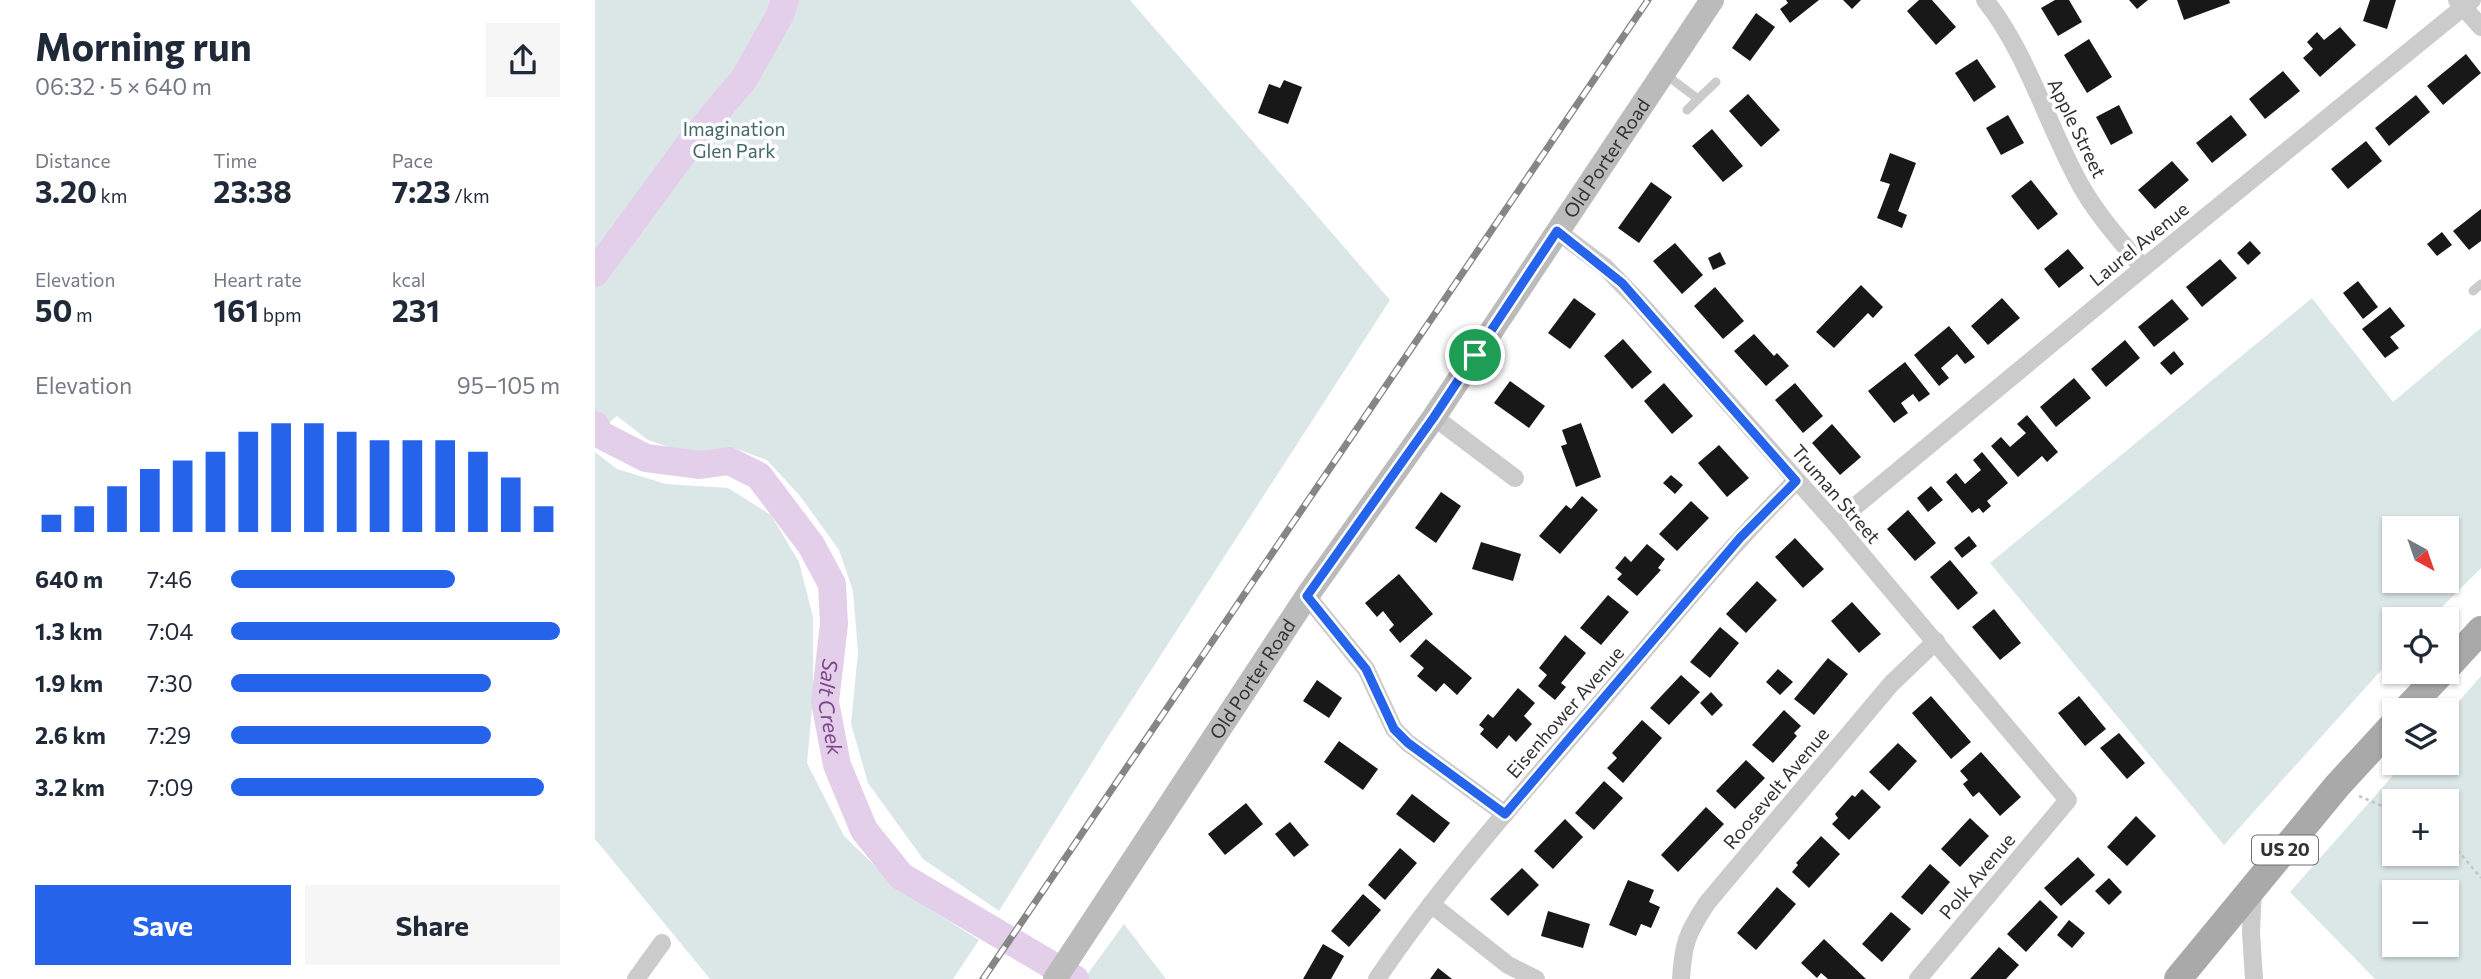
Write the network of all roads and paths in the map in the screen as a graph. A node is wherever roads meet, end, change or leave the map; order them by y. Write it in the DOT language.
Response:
graph roads {
  1 [pos="1712,0"];
  2 [pos="1985,0"];
  3 [pos="2464,2"];
  4 [pos="2481,27"];
  5 [pos="1663,73"];
  6 [pos="1716,82"];
  7 [pos="1698,99"];
  8 [pos="1688,110"];
  9 [pos="1557,231"];
  10 [pos="2143,268"];
  11 [pos="1434,417"];
  12 [pos="1514,478"];
  13 [pos="1796,481"];
  14 [pos="1835,523"];
  15 [pos="1307,596"];
  16 [pos="2481,631"];
  17 [pos="1936,641"];
  18 [pos="2459,654"];
  19 [pos="2431,684"];
  20 [pos="2417,698"];
  21 [pos="2382,737"];
  22 [pos="2337,786"];
  23 [pos="2068,800"];
  24 [pos="2382,806"];
  25 [pos="1505,814"];
  26 [pos="2459,852"];
  27 [pos="2481,877"];
  28 [pos="2253,888"];
  29 [pos="1431,904"];
  30 [pos="662,943"];
  31 [pos="636,979"];
  32 [pos="1055,979"];
  33 [pos="1377,979"];
  34 [pos="1536,979"];
  35 [pos="1681,979"];
  36 [pos="1918,979"];
  37 [pos="2178,979"];
  38 [pos="2254,979"];
  1 -- 5 [label="street, Old Porter Road"];
  2 -- 10 [label="street, Apple Street"];
  3 -- 4 [label="street"];
  3 -- 10 [label="street, Laurel Avenue"];
  5 -- 7 [label="lane"];
  5 -- 9 [label="street, Old Porter Road"];
  6 -- 7 [label="lane"];
  7 -- 8 [label="lane"];
  9 -- 11 [label="street, Old Porter Road"];
  9 -- 13 [label="street, Truman Street"];
  10 -- 14 [label="street, Laurel Avenue"];
  11 -- 12 [label="street"];
  11 -- 15 [label="street, Old Porter Road"];
  13 -- 14 [label="street, Truman Street"];
  13 -- 25 [label="street, Eisenhower Avenue"];
  14 -- 17 [label="street, Truman Street"];
  15 -- 25 [label="street"];
  15 -- 32 [label="street, Old Porter Road"];
  16 -- 18 [label="main road"];
  17 -- 23 [label="street, Truman Street"];
  17 -- 35 [label="street, Roosevelt Avenue"];
  19 -- 20 [label="main road"];
  21 -- 22 [label="main road, US 20"];
  22 -- 24 [label="path"];
  22 -- 28 [label="main road, US 20"];
  23 -- 36 [label="street, Polk Avenue"];
  25 -- 29 [label="street, Eisenhower Avenue"];
  26 -- 27 [label="path"];
  28 -- 37 [label="main road, US 20"];
  28 -- 38 [label="street"];
  29 -- 33 [label="street, Eisenhower Avenue"];
  29 -- 34 [label="street"];
  30 -- 31 [label="street"];
}
